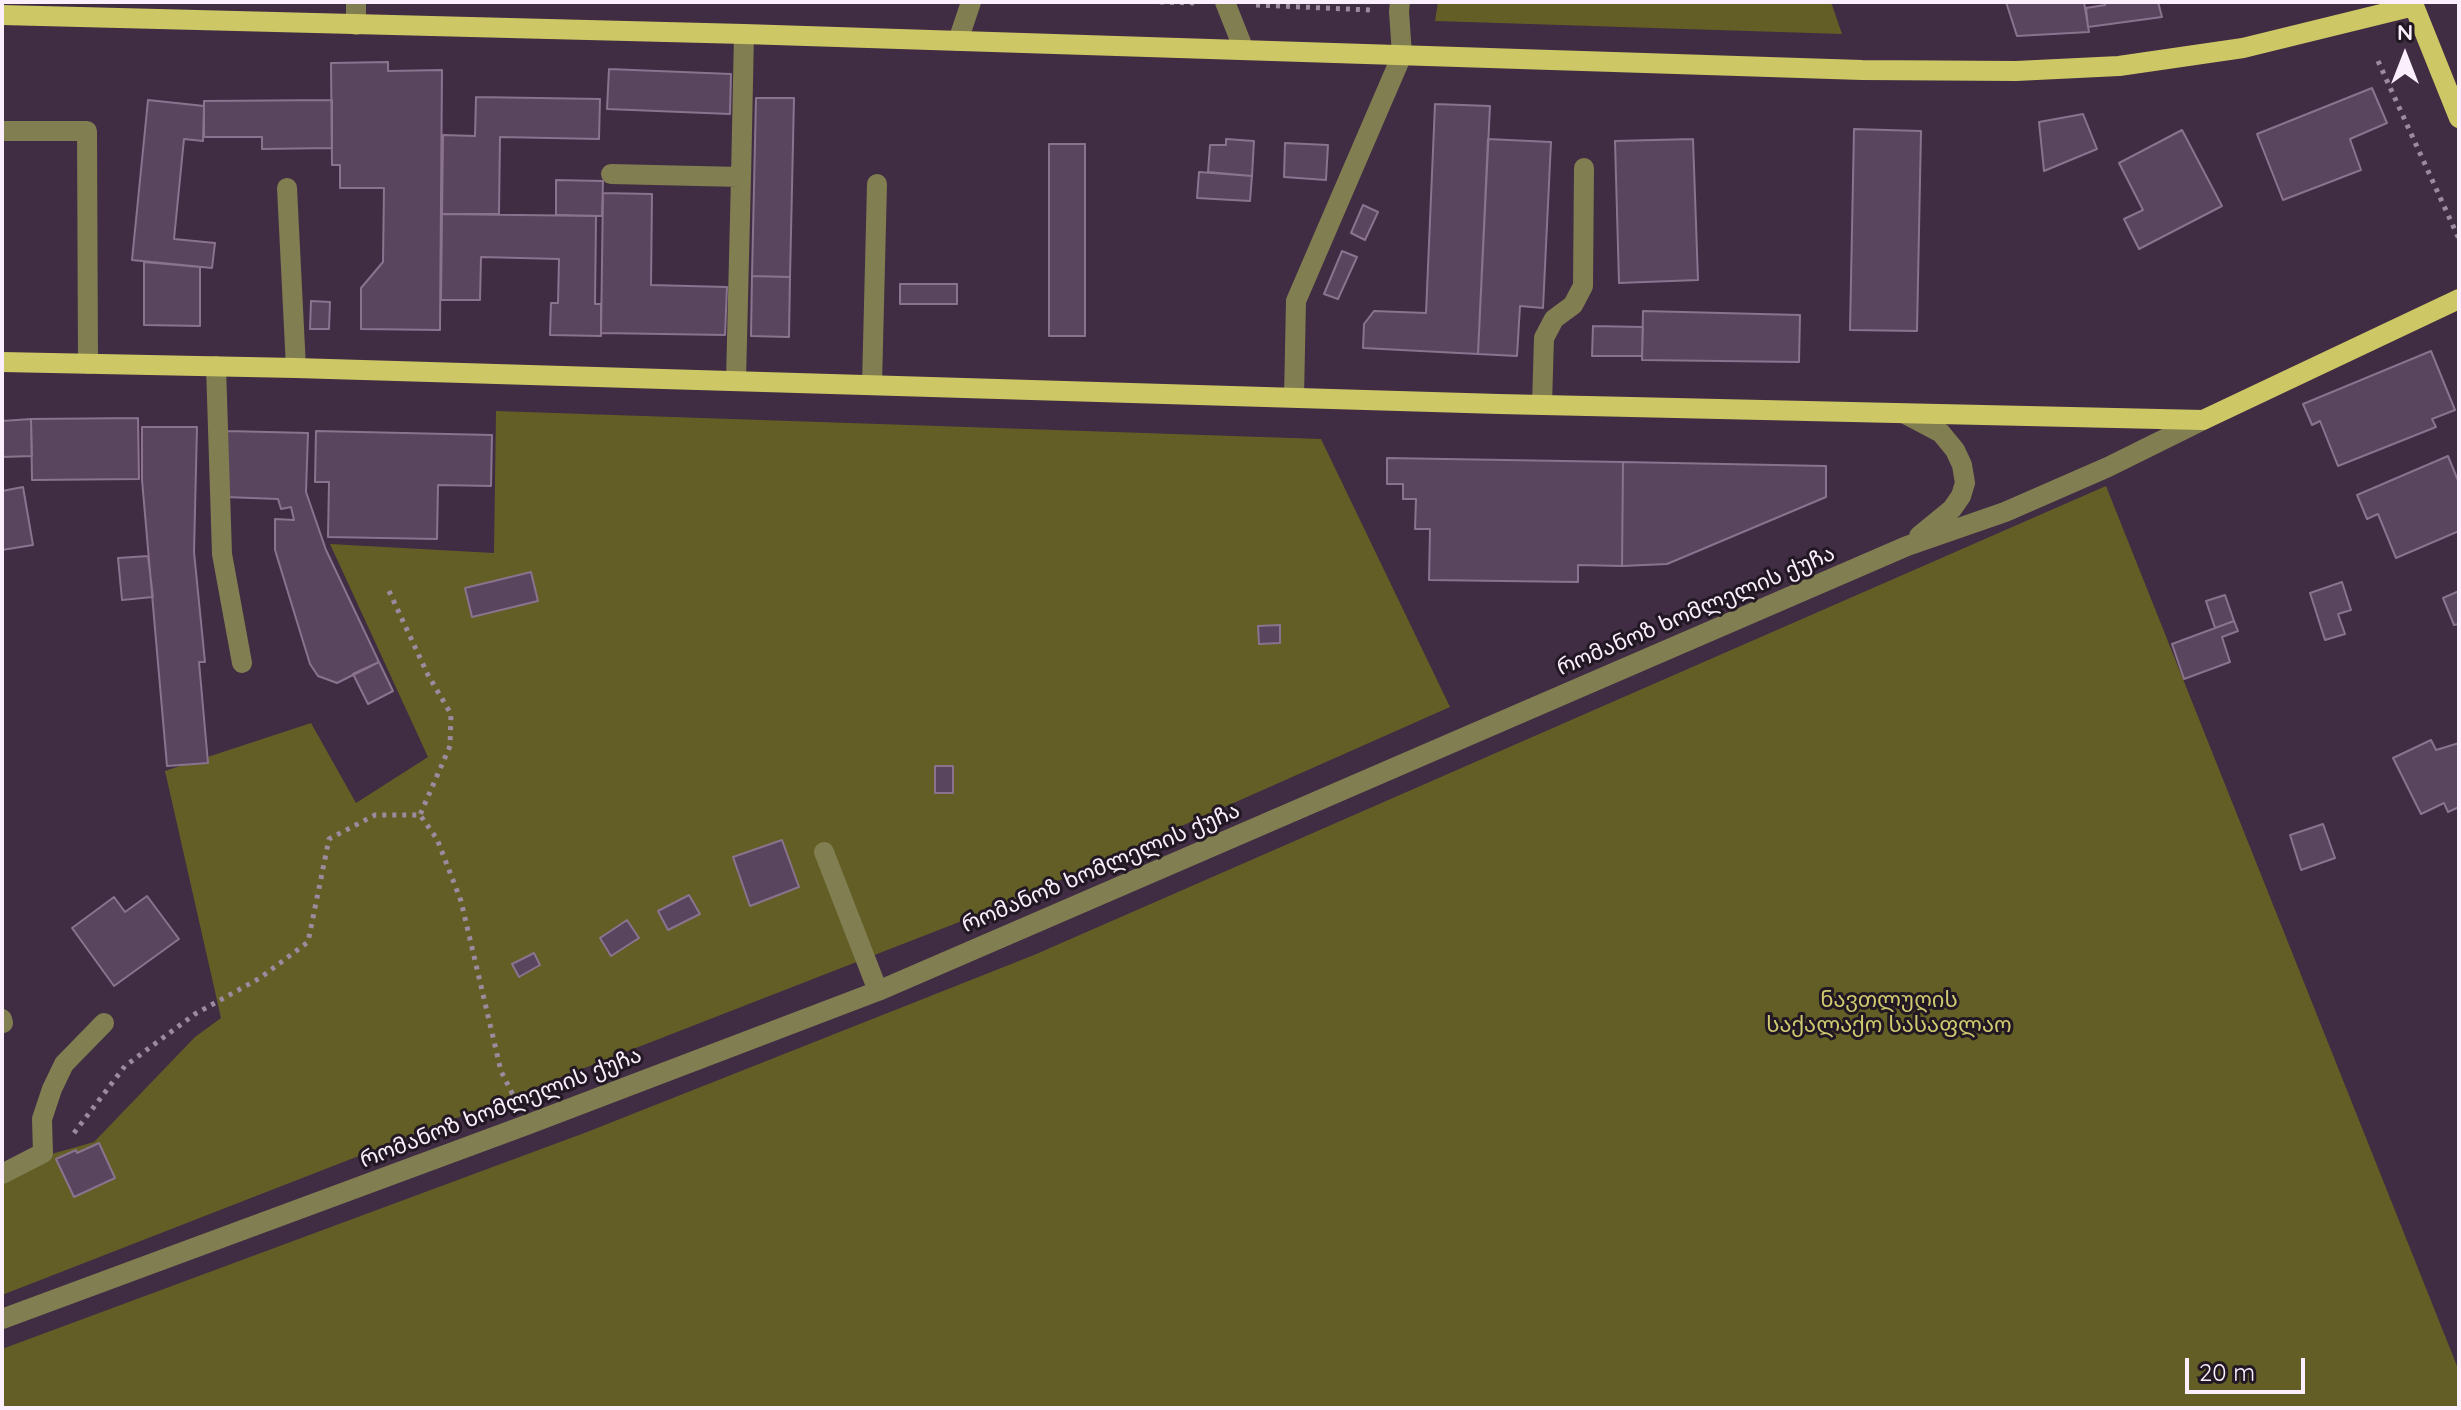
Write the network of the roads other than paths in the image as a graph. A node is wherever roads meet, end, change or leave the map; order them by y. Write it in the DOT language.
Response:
graph roads {
  1 [pos="356,2"];
  2 [pos="971,2"];
  3 [pos="1226,3"];
  4 [pos="2413,4"];
  5 [pos="1400,6"];
  6 [pos="2,15"];
  7 [pos="356,25"];
  8 [pos="744,34"];
  9 [pos="958,41"];
  10 [pos="1244,50"];
  11 [pos="1402,55"];
  12 [pos="2459,118"];
  13 [pos="2,131"];
  14 [pos="1584,168"];
  15 [pos="611,174"];
  16 [pos="741,177"];
  17 [pos="877,184"];
  18 [pos="287,188"];
  19 [pos="2459,299"];
  20 [pos="2,362"];
  21 [pos="88,364"];
  22 [pos="216,366"];
  23 [pos="296,368"];
  24 [pos="736,380"];
  25 [pos="872,385"];
  26 [pos="1294,397"];
  27 [pos="1542,405"];
  28 [pos="1905,414"];
  29 [pos="2203,420"];
  30 [pos="1907,546"];
  31 [pos="242,663"];
  32 [pos="824,852"];
  33 [pos="878,991"];
  34 [pos="104,1023"];
  35 [pos="2,1174"];
  36 [pos="2,1319"];
  1 -- 7 [label="street"];
  2 -- 9 [label="street"];
  3 -- 10 [label="street"];
  4 -- 11 [label="main road"];
  4 -- 12 [label="main road"];
  5 -- 11 [label="street"];
  6 -- 7 [label="main road"];
  7 -- 8 [label="main road"];
  8 -- 9 [label="main road"];
  8 -- 16 [label="street"];
  9 -- 10 [label="main road"];
  10 -- 11 [label="main road"];
  11 -- 26 [label="street"];
  13 -- 21 [label="street"];
  14 -- 27 [label="street"];
  15 -- 16 [label="street"];
  16 -- 24 [label="street"];
  17 -- 25 [label="street"];
  18 -- 23 [label="street"];
  19 -- 29 [label="main road"];
  20 -- 21 [label="main road"];
  21 -- 22 [label="main road"];
  22 -- 23 [label="main road"];
  22 -- 31 [label="street"];
  23 -- 24 [label="main road"];
  24 -- 25 [label="main road"];
  25 -- 26 [label="main road"];
  26 -- 27 [label="main road"];
  27 -- 28 [label="main road"];
  28 -- 29 [label="main road"];
  28 -- 30 [label="street"];
  29 -- 30 [label="street, რომანოზ ხომლელის ქუჩა"];
  30 -- 33 [label="street, რომანოზ ხომლელის ქუჩა"];
  32 -- 33 [label="street"];
  33 -- 36 [label="street, რომანოზ ხომლელის ქუჩა"];
  34 -- 35 [label="street"];
}
